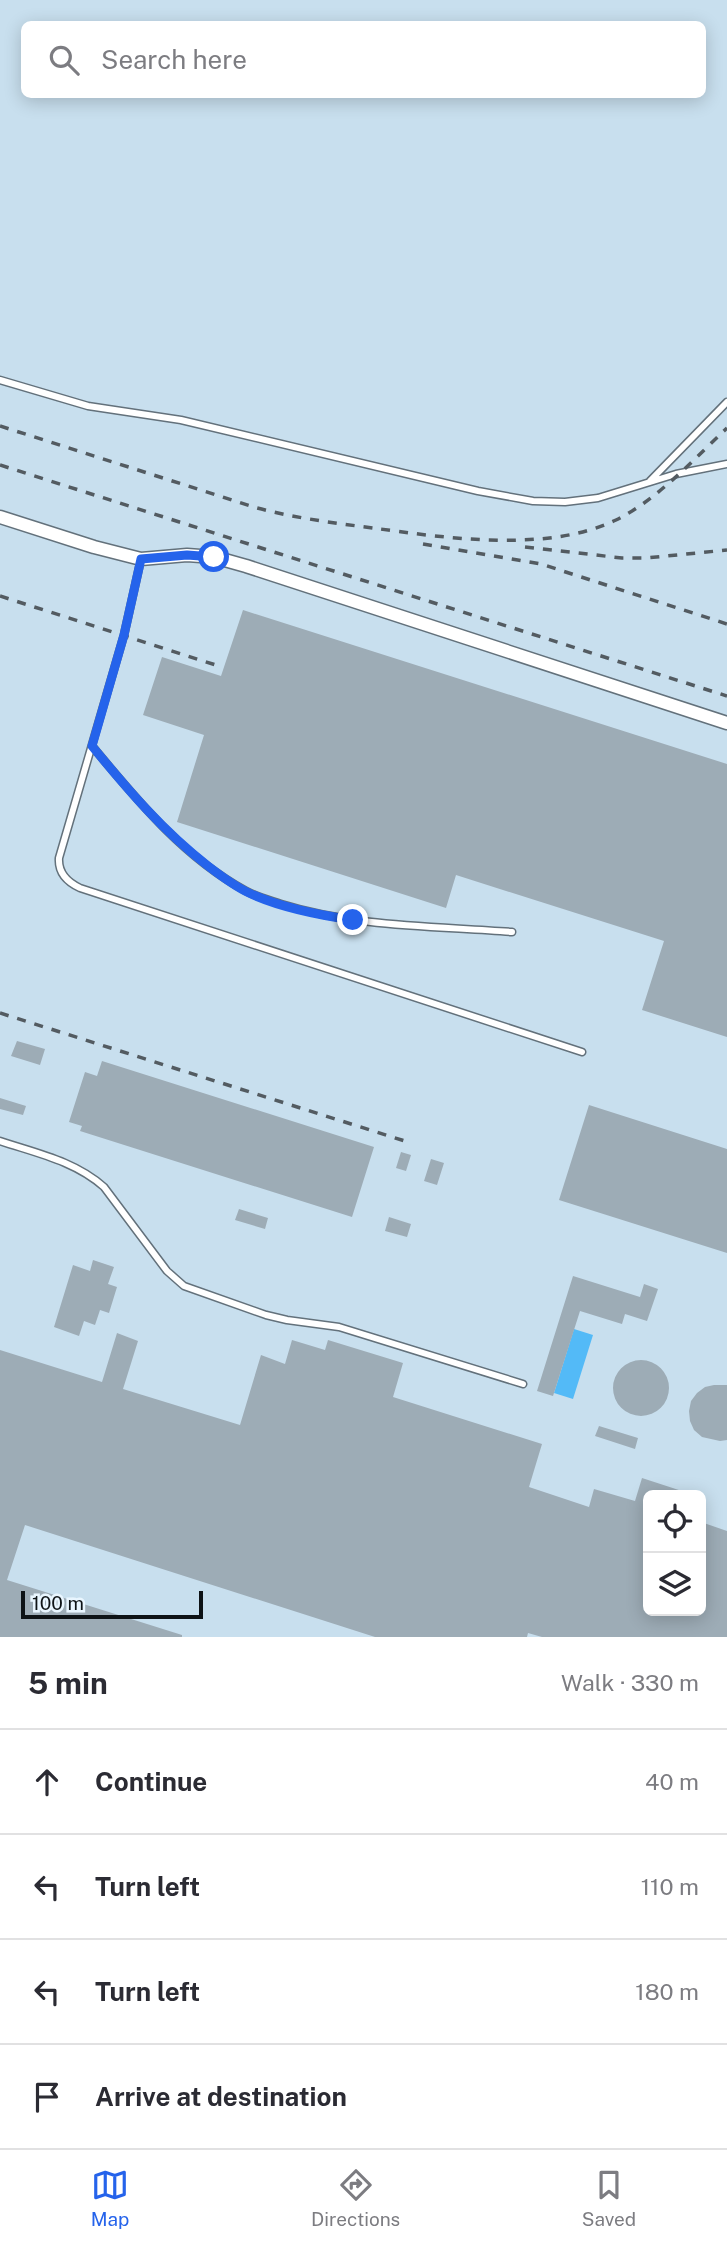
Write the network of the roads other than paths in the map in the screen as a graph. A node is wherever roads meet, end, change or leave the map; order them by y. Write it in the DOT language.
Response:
graph roads {
  1 [pos="0,380"];
  2 [pos="727,402"];
  3 [pos="727,464"];
  4 [pos="649,482"];
  5 [pos="0,517"];
  6 [pos="141,559"];
  7 [pos="727,723"];
  8 [pos="92,746"];
  9 [pos="512,932"];
  10 [pos="582,1052"];
  11 [pos="0,1141"];
  12 [pos="523,1384"];
  1 -- 4 [label="lane"];
  2 -- 4 [label="lane"];
  3 -- 4 [label="lane"];
  5 -- 6 [label="street"];
  6 -- 7 [label="street"];
  6 -- 8 [label="lane"];
  8 -- 9 [label="lane"];
  8 -- 10 [label="lane"];
  11 -- 12 [label="lane"];
}
